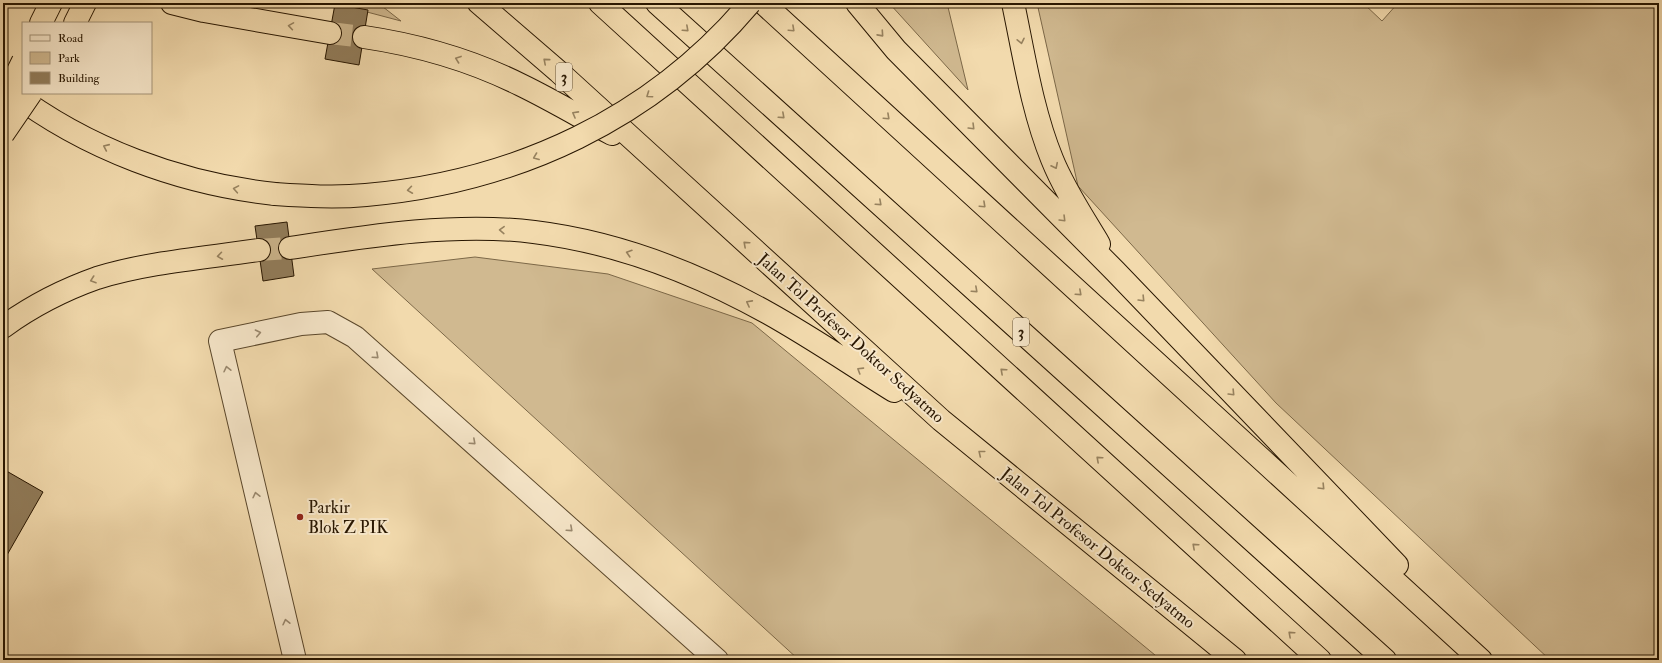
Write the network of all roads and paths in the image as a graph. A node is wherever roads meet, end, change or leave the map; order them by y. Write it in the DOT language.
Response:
graph roads {
  1 [pos="51,3"];
  2 [pos="85,3"];
  3 [pos="172,3"];
  4 [pos="479,3"];
  5 [pos="600,3"];
  6 [pos="657,3"];
  7 [pos="750,3"];
  8 [pos="763,3"];
  9 [pos="857,3"];
  10 [pos="1013,3"];
  11 [pos="42,22"];
  12 [pos="76,22"];
  13 [pos="330,33"];
  14 [pos="364,37"];
  15 [pos="22,63"];
  16 [pos="3,86"];
  17 [pos="30,94"];
  18 [pos="3,102"];
  19 [pos="3,134"];
  20 [pos="646,153"];
  21 [pos="290,248"];
  22 [pos="259,250"];
  23 [pos="1115,271"];
  24 [pos="3,327"];
  25 [pos="941,420"];
  26 [pos="295,660"];
  27 [pos="717,660"];
  28 [pos="1235,660"];
  29 [pos="1320,660"];
  30 [pos="1385,660"];
  31 [pos="1481,660"];
  32 [pos="1488,660"];
  1 -- 11 [label="highway"];
  2 -- 12 [label="highway"];
  13 -- 3 [label="highway, one-way"];
  20 -- 4 [label="highway, Jalan Tol Profesor Doktor Sedyatmo / 3, one-way"];
  29 -- 5 [label="highway, 3, one-way"];
  6 -- 30 [label="highway, 3, one-way"];
  7 -- 16 [label="highway, one-way, bridge"];
  8 -- 31 [label="highway, one-way"];
  9 -- 23 [label="highway, one-way"];
  10 -- 23 [label="highway, one-way"];
  20 -- 14 [label="highway, one-way"];
  15 -- 18 [label="highway, bridge"];
  17 -- 19 [label="highway, bridge"];
  25 -- 20 [label="highway, Jalan Tol Profesor Doktor Sedyatmo / 3, one-way"];
  25 -- 21 [label="highway, one-way"];
  22 -- 24 [label="highway, one-way"];
  23 -- 32 [label="highway, one-way"];
  28 -- 25 [label="highway, Jalan Tol Profesor Doktor Sedyatmo / 3, one-way"];
  26 -- 27 [label="lane, one-way"];
}
